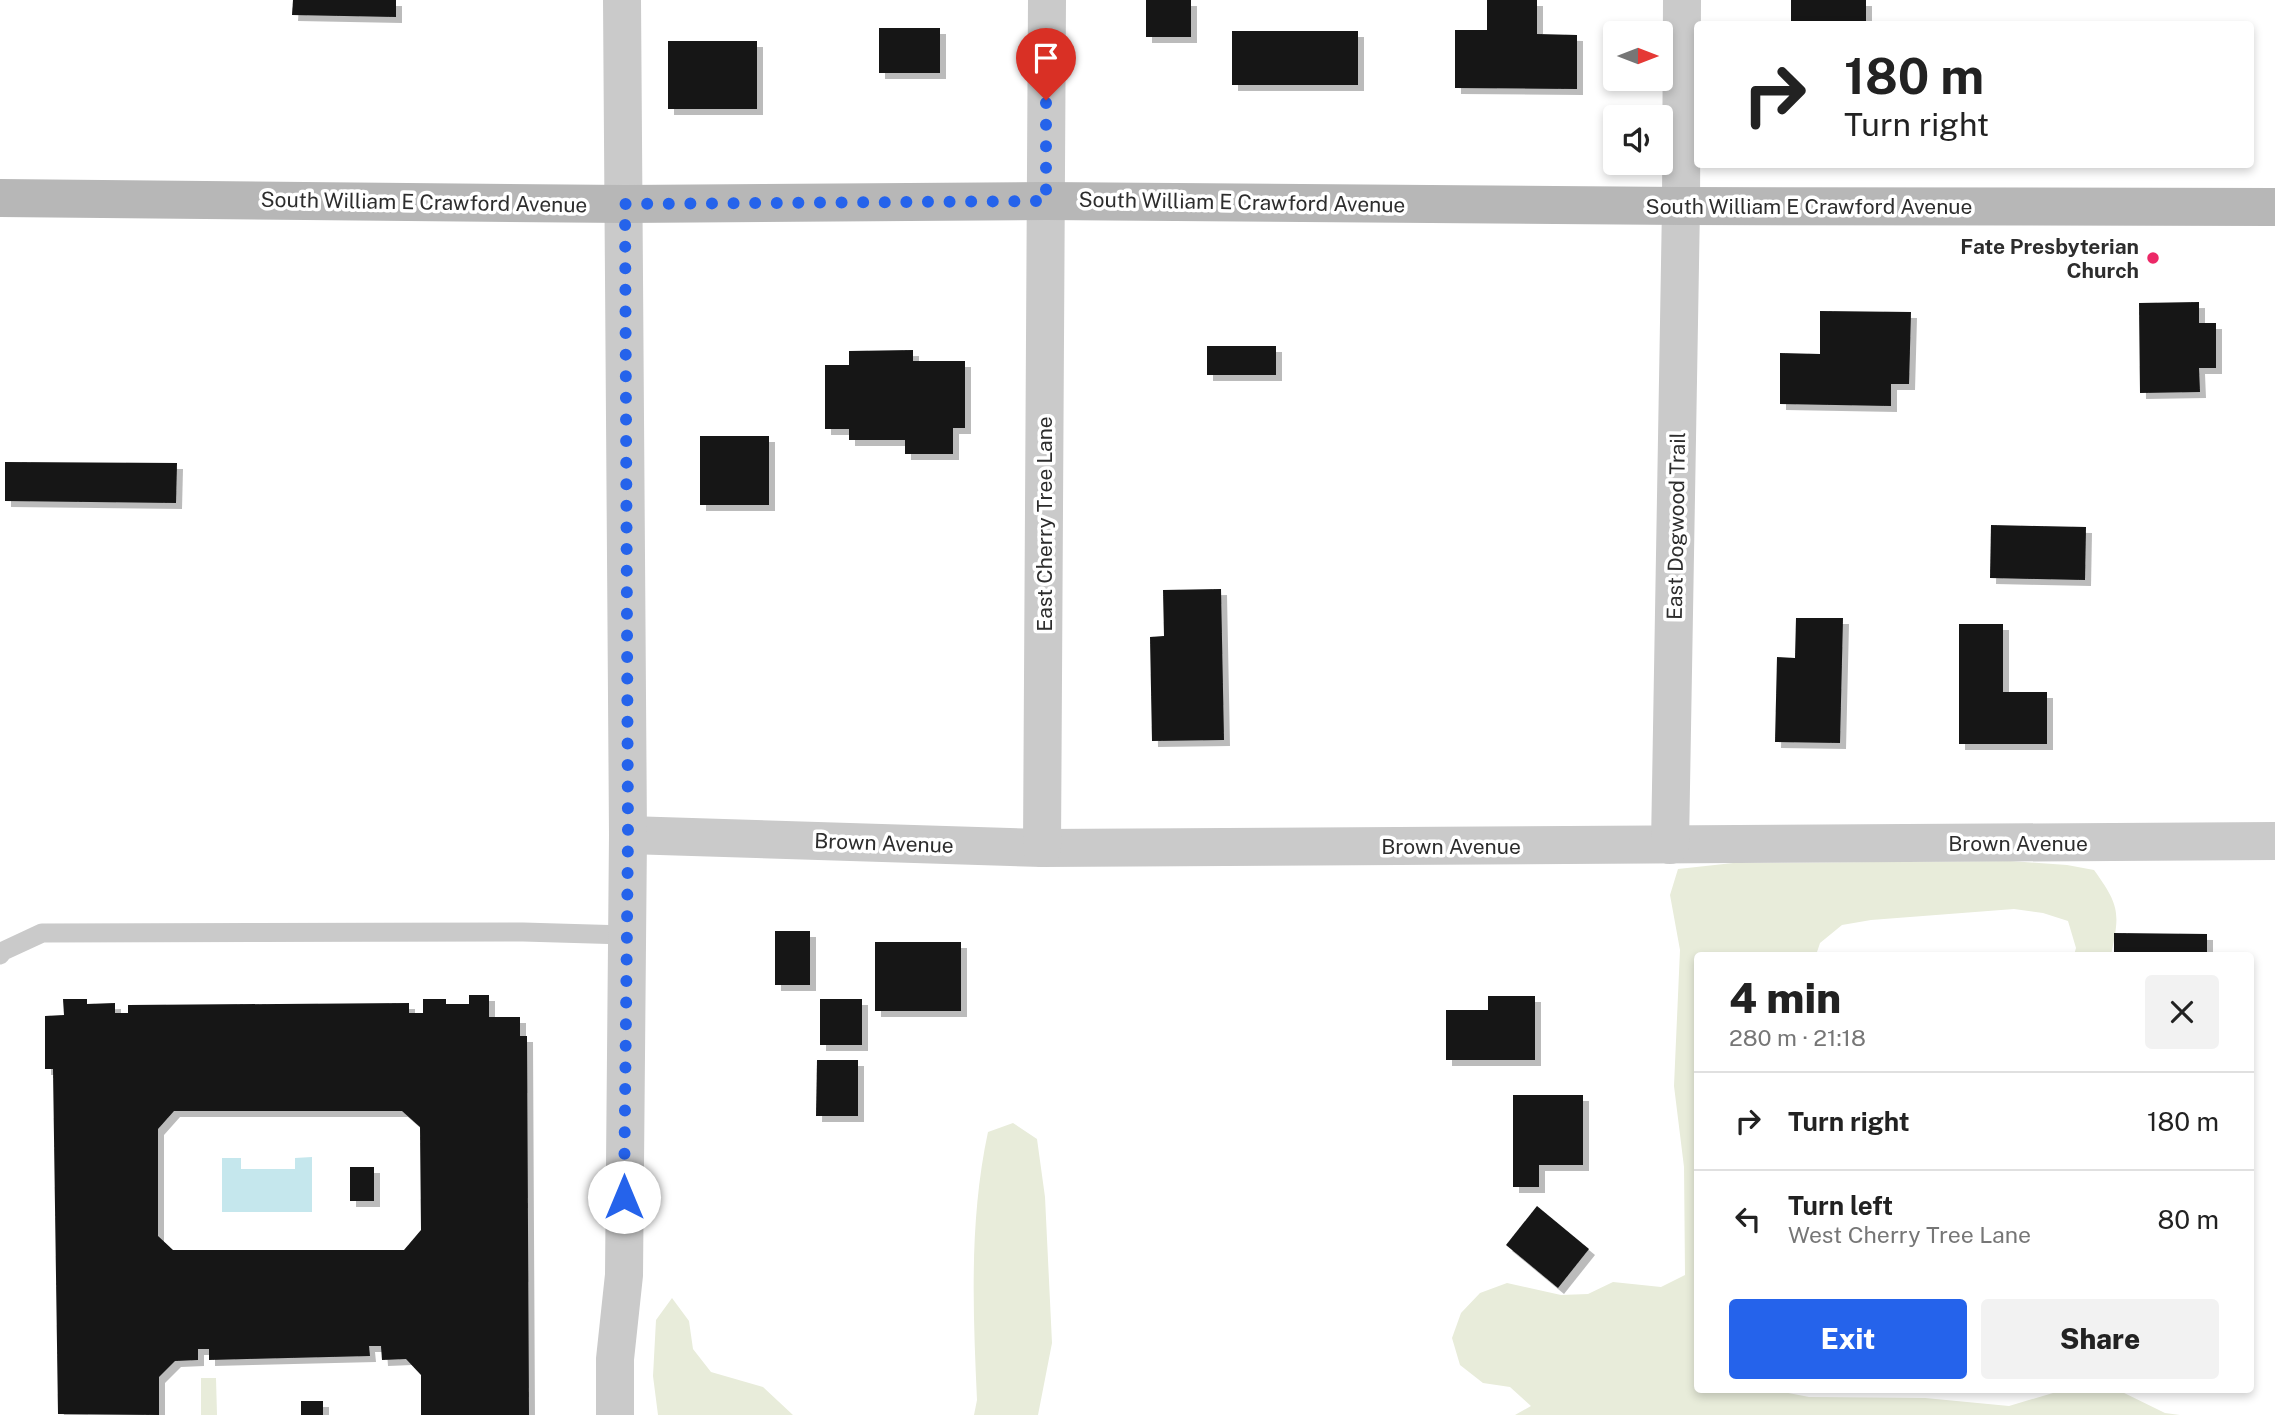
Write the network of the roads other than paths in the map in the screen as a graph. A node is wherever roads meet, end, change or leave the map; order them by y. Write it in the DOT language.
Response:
graph roads {
  1 [pos="622,0"];
  2 [pos="1047,0"];
  3 [pos="1682,0"];
  4 [pos="0,198"];
  5 [pos="1046,201"];
  6 [pos="625,204"];
  7 [pos="1681,206"];
  8 [pos="2275,207"];
  9 [pos="628,835"];
  10 [pos="2275,841"];
  11 [pos="1670,845"];
  12 [pos="1042,848"];
  13 [pos="626,935"];
  14 [pos="0,955"];
  15 [pos="615,1415"];
  1 -- 6 [label="street"];
  2 -- 5 [label="street, East Cherry Tree Lane"];
  3 -- 7 [label="street, East Dogwood Trail"];
  4 -- 6 [label="main road, South William E Crawford Avenue"];
  5 -- 6 [label="main road, South William E Crawford Avenue"];
  5 -- 7 [label="main road, South William E Crawford Avenue"];
  5 -- 12 [label="street, East Cherry Tree Lane"];
  6 -- 9 [label="street"];
  7 -- 8 [label="main road, South William E Crawford Avenue"];
  7 -- 11 [label="street, East Dogwood Trail"];
  9 -- 12 [label="street, Brown Avenue"];
  9 -- 13 [label="street"];
  10 -- 11 [label="street, Brown Avenue"];
  11 -- 12 [label="street, Brown Avenue"];
  13 -- 14 [label="lane"];
  13 -- 15 [label="street"];
}
